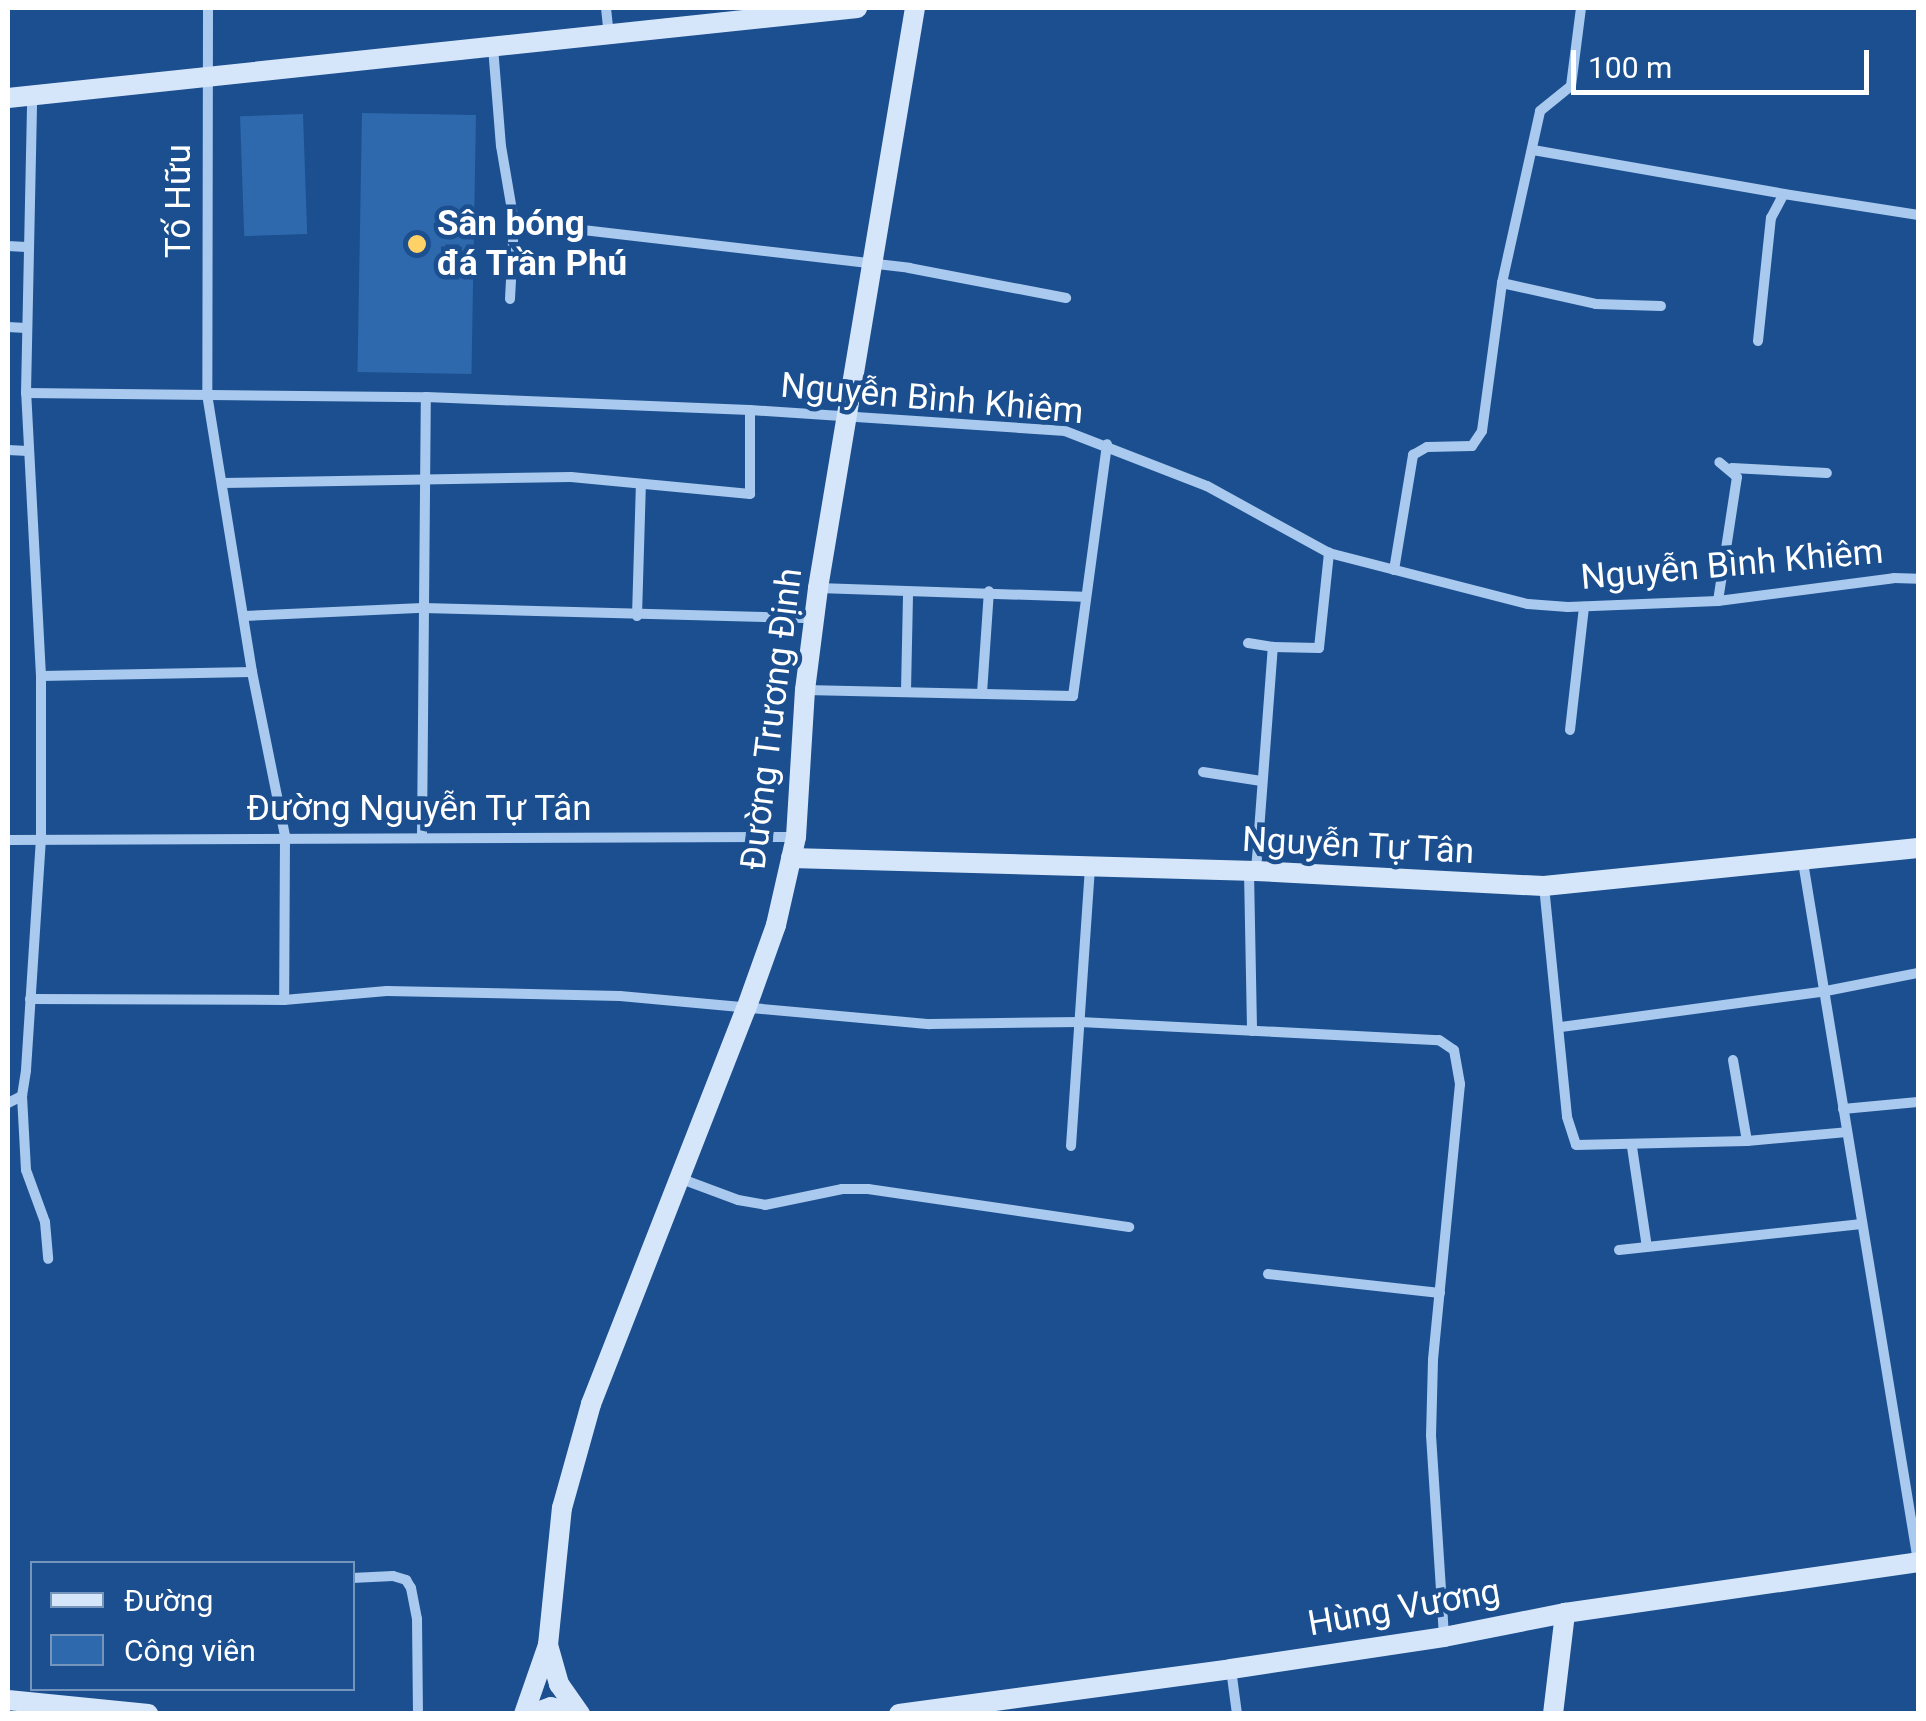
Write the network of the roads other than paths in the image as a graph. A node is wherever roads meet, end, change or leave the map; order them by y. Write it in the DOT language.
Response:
graph roads {
  1 [pos="208,8"];
  2 [pos="606,8"];
  3 [pos="857,8"];
  4 [pos="915,8"];
  5 [pos="1581,8"];
  6 [pos="609,36"];
  7 [pos="493,46"];
  8 [pos="207,76"];
  9 [pos="8,98"];
  10 [pos="32,98"];
  11 [pos="1533,150"];
  12 [pos="1784,194"];
  13 [pos="1918,215"];
  14 [pos="514,222"];
  15 [pos="8,246"];
  16 [pos="26,247"];
  17 [pos="870,263"];
  18 [pos="1502,283"];
  19 [pos="1066,298"];
  20 [pos="510,299"];
  21 [pos="1660,306"];
  22 [pos="8,327"];
  23 [pos="26,328"];
  24 [pos="1758,342"];
  25 [pos="26,393"];
  26 [pos="206,394"];
  27 [pos="426,397"];
  28 [pos="750,410"];
  29 [pos="847,417"];
  30 [pos="1107,444"];
  31 [pos="8,450"];
  32 [pos="28,451"];
  33 [pos="1720,462"];
  34 [pos="1732,468"];
  35 [pos="1827,472"];
  36 [pos="426,478"];
  37 [pos="222,483"];
  38 [pos="641,485"];
  39 [pos="1329,553"];
  40 [pos="1394,570"];
  41 [pos="1918,579"];
  42 [pos="818,588"];
  43 [pos="989,591"];
  44 [pos="908,593"];
  45 [pos="1084,597"];
  46 [pos="1718,600"];
  47 [pos="1584,607"];
  48 [pos="423,608"];
  49 [pos="244,616"];
  50 [pos="637,616"];
  51 [pos="814,618"];
  52 [pos="1248,643"];
  53 [pos="1273,647"];
  54 [pos="252,672"];
  55 [pos="42,676"];
  56 [pos="805,690"];
  57 [pos="906,691"];
  58 [pos="982,693"];
  59 [pos="1570,730"];
  60 [pos="1203,772"];
  61 [pos="1261,781"];
  62 [pos="285,836"];
  63 [pos="422,836"];
  64 [pos="42,838"];
  65 [pos="8,840"];
  66 [pos="794,847"];
  67 [pos="1918,848"];
  68 [pos="1803,862"];
  69 [pos="1090,865"];
  70 [pos="1252,872"];
  71 [pos="1544,886"];
  72 [pos="1918,974"];
  73 [pos="1826,991"];
  74 [pos="30,998"];
  75 [pos="284,1000"];
  76 [pos="746,1009"];
  77 [pos="1080,1022"];
  78 [pos="1561,1027"];
  79 [pos="1252,1031"];
  80 [pos="1733,1060"];
  81 [pos="22,1096"];
  82 [pos="8,1102"];
  83 [pos="1918,1102"];
  84 [pos="1843,1108"];
  85 [pos="1847,1132"];
  86 [pos="1747,1141"];
  87 [pos="1071,1146"];
  88 [pos="1632,1147"];
  89 [pos="678,1177"];
  90 [pos="1862,1224"];
  91 [pos="1129,1227"];
  92 [pos="1647,1248"];
  93 [pos="1619,1250"];
  94 [pos="48,1259"];
  95 [pos="1268,1274"];
  96 [pos="1440,1293"];
  97 [pos="1918,1562"];
  98 [pos="355,1578"];
  99 [pos="1565,1613"];
  100 [pos="1444,1637"];
  101 [pos="548,1646"];
  102 [pos="1232,1669"];
  103 [pos="8,1700"];
  104 [pos="148,1714"];
  105 [pos="418,1714"];
  106 [pos="528,1714"];
  107 [pos="578,1714"];
  108 [pos="899,1714"];
  109 [pos="1237,1714"];
  110 [pos="1553,1714"];
  1 -- 8 [label="street, Tố Hữu"];
  2 -- 6 [label="street"];
  3 -- 6 [label="street"];
  4 -- 17 [label="street, Đường Trương Định"];
  5 -- 11 [label="street"];
  6 -- 7 [label="street"];
  7 -- 8 [label="street"];
  7 -- 14 [label="street"];
  8 -- 10 [label="street"];
  8 -- 26 [label="street, Tố Hữu"];
  9 -- 10 [label="street"];
  10 -- 16 [label="street"];
  11 -- 12 [label="street"];
  11 -- 18 [label="street"];
  12 -- 13 [label="street"];
  12 -- 24 [label="street"];
  14 -- 17 [label="street"];
  14 -- 20 [label="street"];
  15 -- 16 [label="street"];
  16 -- 23 [label="street"];
  17 -- 19 [label="street"];
  17 -- 29 [label="street, Đường Trương Định"];
  18 -- 21 [label="street"];
  18 -- 40 [label="street"];
  22 -- 23 [label="street"];
  23 -- 25 [label="street"];
  25 -- 26 [label="street, Nguyễn Bình Khiêm"];
  25 -- 32 [label="street"];
  26 -- 27 [label="street, Nguyễn Bình Khiêm"];
  26 -- 37 [label="street, Tố Hữu"];
  27 -- 28 [label="street, Nguyễn Bình Khiêm"];
  27 -- 36 [label="street"];
  28 -- 29 [label="street, Nguyễn Bình Khiêm"];
  28 -- 38 [label="street"];
  29 -- 30 [label="street, Nguyễn Bình Khiêm"];
  29 -- 42 [label="street, Đường Trương Định"];
  30 -- 39 [label="street, Nguyễn Bình Khiêm"];
  30 -- 45 [label="street"];
  31 -- 32 [label="street"];
  32 -- 55 [label="street"];
  33 -- 34 [label="street"];
  34 -- 35 [label="street"];
  34 -- 46 [label="street"];
  36 -- 37 [label="street"];
  36 -- 38 [label="street"];
  36 -- 48 [label="street"];
  37 -- 49 [label="street, Tố Hữu"];
  38 -- 50 [label="street"];
  39 -- 40 [label="street, Nguyễn Bình Khiêm"];
  39 -- 53 [label="street"];
  40 -- 47 [label="street, Nguyễn Bình Khiêm"];
  41 -- 46 [label="street, Nguyễn Bình Khiêm"];
  42 -- 44 [label="street"];
  42 -- 51 [label="street, Đường Trương Định"];
  43 -- 44 [label="street"];
  43 -- 45 [label="street"];
  43 -- 58 [label="street"];
  44 -- 57 [label="street"];
  45 -- 58 [label="street"];
  46 -- 47 [label="street, Nguyễn Bình Khiêm"];
  47 -- 59 [label="street"];
  48 -- 49 [label="street"];
  48 -- 50 [label="street"];
  48 -- 63 [label="street"];
  49 -- 54 [label="street, Tố Hữu"];
  50 -- 51 [label="street"];
  51 -- 56 [label="street, Đường Trương Định"];
  52 -- 53 [label="street"];
  53 -- 61 [label="street"];
  54 -- 55 [label="street"];
  54 -- 62 [label="street, Tố Hữu"];
  55 -- 64 [label="street"];
  56 -- 57 [label="street"];
  56 -- 66 [label="street, Đường Trương Định"];
  57 -- 58 [label="street"];
  60 -- 61 [label="street"];
  61 -- 70 [label="street"];
  62 -- 63 [label="street, Đường Nguyễn Tự Tân"];
  62 -- 64 [label="street, Đường Nguyễn Tự Tân"];
  62 -- 75 [label="street, Tố Hữu"];
  63 -- 66 [label="street, Đường Nguyễn Tự Tân"];
  64 -- 65 [label="street, Đường Nguyễn Tự Tân"];
  64 -- 74 [label="street"];
  66 -- 69 [label="street, Nguyễn Tự Tân"];
  66 -- 76 [label="street, Đường Trương Định"];
  67 -- 68 [label="street, Nguyễn Tự Tân"];
  68 -- 71 [label="street, Nguyễn Tự Tân"];
  68 -- 73 [label="street"];
  69 -- 70 [label="street, Nguyễn Tự Tân"];
  69 -- 77 [label="street"];
  70 -- 71 [label="street, Nguyễn Tự Tân"];
  70 -- 79 [label="street"];
  71 -- 78 [label="street"];
  72 -- 73 [label="street"];
  73 -- 78 [label="street"];
  73 -- 84 [label="street"];
  74 -- 75 [label="street"];
  74 -- 81 [label="street"];
  75 -- 76 [label="street"];
  76 -- 77 [label="street"];
  76 -- 89 [label="street, Đường Trương Định"];
  77 -- 79 [label="street"];
  77 -- 87 [label="street"];
  78 -- 88 [label="street"];
  79 -- 96 [label="street"];
  80 -- 86 [label="street"];
  81 -- 82 [label="street"];
  81 -- 94 [label="street"];
  83 -- 84 [label="street"];
  84 -- 85 [label="street"];
  85 -- 86 [label="street"];
  85 -- 90 [label="street"];
  86 -- 88 [label="street"];
  88 -- 92 [label="street"];
  89 -- 91 [label="street"];
  89 -- 101 [label="street, Đường Trương Định"];
  90 -- 92 [label="street"];
  90 -- 97 [label="street"];
  92 -- 93 [label="street"];
  95 -- 96 [label="street"];
  96 -- 100 [label="street"];
  97 -- 99 [label="street, Hùng Vương"];
  98 -- 105 [label="street"];
  99 -- 100 [label="street, Hùng Vương"];
  99 -- 110 [label="street"];
  100 -- 102 [label="street, Hùng Vương"];
  101 -- 106 [label="street, Đường Trương Định"];
  101 -- 107 [label="street, Đường Trương Định"];
  102 -- 108 [label="street, Hùng Vương"];
  102 -- 109 [label="street"];
  103 -- 104 [label="street"];
  106 -- 107 [label="street"];
}
